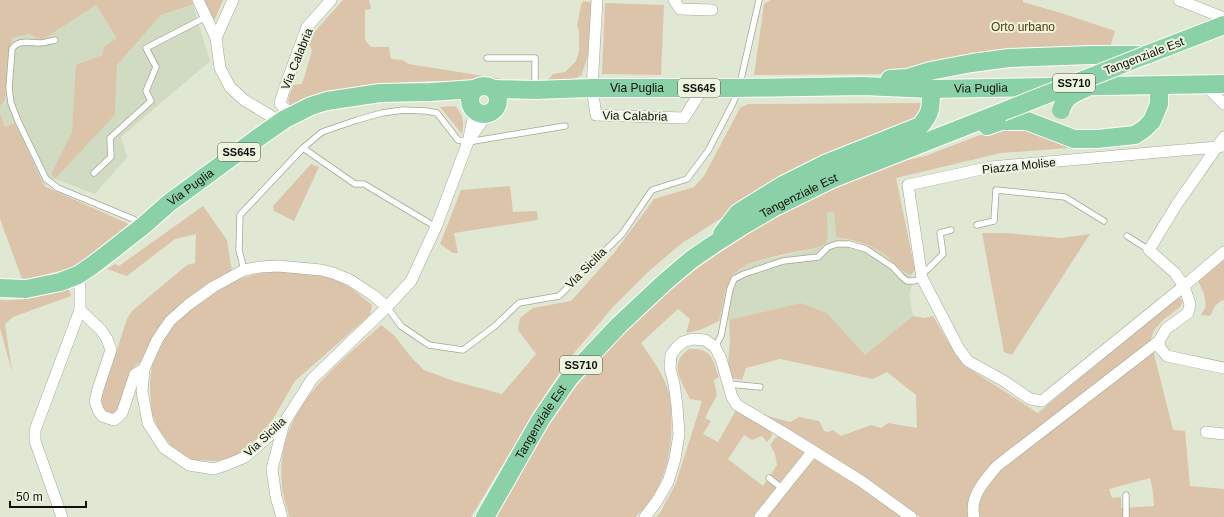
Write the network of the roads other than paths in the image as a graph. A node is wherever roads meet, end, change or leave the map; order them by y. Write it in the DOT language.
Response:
graph roads {
  1 [pos="198,0"];
  2 [pos="232,0"];
  3 [pos="330,0"];
  4 [pos="597,0"];
  5 [pos="674,0"];
  6 [pos="759,0"];
  7 [pos="1179,0"];
  8 [pos="712,10"];
  9 [pos="206,17"];
  10 [pos="1223,18"];
  11 [pos="216,38"];
  12 [pos="55,40"];
  13 [pos="1146,55"];
  14 [pos="487,58"];
  15 [pos="1204,84"];
  16 [pos="1224,84"];
  17 [pos="1159,85"];
  18 [pos="863,86"];
  19 [pos="592,88"];
  20 [pos="703,88"];
  21 [pos="739,88"];
  22 [pos="931,89"];
  23 [pos="535,90"];
  24 [pos="483,102"];
  25 [pos="1224,104"];
  26 [pos="260,109"];
  27 [pos="299,115"];
  28 [pos="565,126"];
  29 [pos="259,137"];
  30 [pos="1224,137"];
  31 [pos="1097,139"];
  32 [pos="468,142"];
  33 [pos="1221,147"];
  34 [pos="303,148"];
  35 [pos="901,152"];
  36 [pos="94,173"];
  37 [pos="1104,221"];
  38 [pos="977,225"];
  39 [pos="144,226"];
  40 [pos="436,227"];
  41 [pos="951,230"];
  42 [pos="1127,236"];
  43 [pos="714,244"];
  44 [pos="1149,250"];
  45 [pos="1224,252"];
  46 [pos="244,270"];
  47 [pos="78,275"];
  48 [pos="921,275"];
  49 [pos="1184,286"];
  50 [pos="0,288"];
  51 [pos="387,306"];
  52 [pos="80,310"];
  53 [pos="1159,341"];
  54 [pos="715,347"];
  55 [pos="1224,368"];
  56 [pos="144,369"];
  57 [pos="728,384"];
  58 [pos="760,387"];
  59 [pos="284,423"];
  60 [pos="1206,432"];
  61 [pos="1224,434"];
  62 [pos="813,451"];
  63 [pos="769,478"];
  64 [pos="783,489"];
  65 [pos="1126,495"];
  66 [pos="768,513"];
  67 [pos="62,517"];
  68 [pos="282,517"];
  69 [pos="486,517"];
  70 [pos="645,517"];
  71 [pos="760,517"];
  72 [pos="911,517"];
  73 [pos="974,517"];
  74 [pos="1126,517"];
  1 -- 9 [label="street"];
  2 -- 11 [label="street"];
  3 -- 27 [label="street, Via Calabria"];
  4 -- 19 [label="street, Via Calabria"];
  5 -- 8 [label="street"];
  6 -- 21 [label="lane"];
  7 -- 10 [label="street"];
  9 -- 11 [label="street"];
  9 -- 36 [label="lane"];
  10 -- 13 [label="main road, Tangenziale Est / SS710"];
  11 -- 26 [label="street"];
  12 -- 39 [label="lane"];
  13 -- 18 [label="main road"];
  13 -- 31 [label="main road, bridge"];
  13 -- 35 [label="main road, Tangenziale Est / SS710, bridge"];
  14 -- 23 [label="lane"];
  15 -- 16 [label="main road, Via Puglia"];
  15 -- 17 [label="main road, Via Puglia"];
  15 -- 25 [label="street"];
  17 -- 22 [label="main road, Via Puglia / SS645"];
  17 -- 31 [label="main road"];
  18 -- 21 [label="main road, Via Puglia / SS645"];
  18 -- 22 [label="main road, Via Puglia / SS645"];
  19 -- 20 [label="main road, Via Puglia / SS645"];
  19 -- 20 [label="street, Via Calabria"];
  19 -- 23 [label="main road, Via Puglia / SS645"];
  20 -- 21 [label="main road, Via Puglia / SS645"];
  21 -- 51 [label="lane, Via Sicilia"];
  22 -- 43 [label="main road"];
  23 -- 24 [label="main road, Via Puglia / SS645"];
  24 -- 27 [label="main road, Via Puglia / SS645"];
  24 -- 32 [label="street, Via Sicilia"];
  26 -- 27 [label="street"];
  26 -- 27 [label="street"];
  26 -- 29 [label="street"];
  27 -- 29 [label="main road, Via Puglia / SS645"];
  27 -- 39 [label="main road, Via Puglia / SS645"];
  28 -- 32 [label="lane"];
  29 -- 39 [label="main road, Via Puglia / SS645"];
  30 -- 33 [label="street"];
  31 -- 35 [label="main road"];
  32 -- 34 [label="lane"];
  32 -- 40 [label="street, Via Sicilia"];
  33 -- 44 [label="street"];
  33 -- 48 [label="street, Piazza Molise"];
  34 -- 40 [label="lane"];
  34 -- 46 [label="lane"];
  35 -- 43 [label="main road, Tangenziale Est / SS710"];
  37 -- 38 [label="lane, Piazza Molise"];
  39 -- 47 [label="main road, Via Puglia / SS645"];
  40 -- 51 [label="street, Via Sicilia"];
  41 -- 48 [label="lane"];
  42 -- 44 [label="lane"];
  43 -- 69 [label="main road, Tangenziale Est / SS710"];
  44 -- 49 [label="street"];
  45 -- 49 [label="street, Piazza Molise"];
  46 -- 51 [label="street, Via Sicilia"];
  46 -- 56 [label="street, Via Sicilia"];
  47 -- 50 [label="main road, Via Puglia / SS645"];
  47 -- 52 [label="street"];
  48 -- 49 [label="street, Piazza Molise"];
  48 -- 54 [label="lane"];
  49 -- 53 [label="street"];
  51 -- 59 [label="street, Via Sicilia"];
  52 -- 56 [label="street"];
  52 -- 67 [label="street"];
  53 -- 55 [label="street"];
  53 -- 73 [label="street"];
  54 -- 57 [label="street"];
  54 -- 70 [label="street"];
  56 -- 59 [label="street, Via Sicilia"];
  57 -- 58 [label="lane"];
  57 -- 62 [label="street"];
  59 -- 68 [label="street"];
  60 -- 61 [label="street"];
  62 -- 64 [label="street"];
  62 -- 72 [label="street"];
  63 -- 64 [label="lane"];
  64 -- 66 [label="street"];
  65 -- 74 [label="lane"];
  66 -- 71 [label="street"];
}
